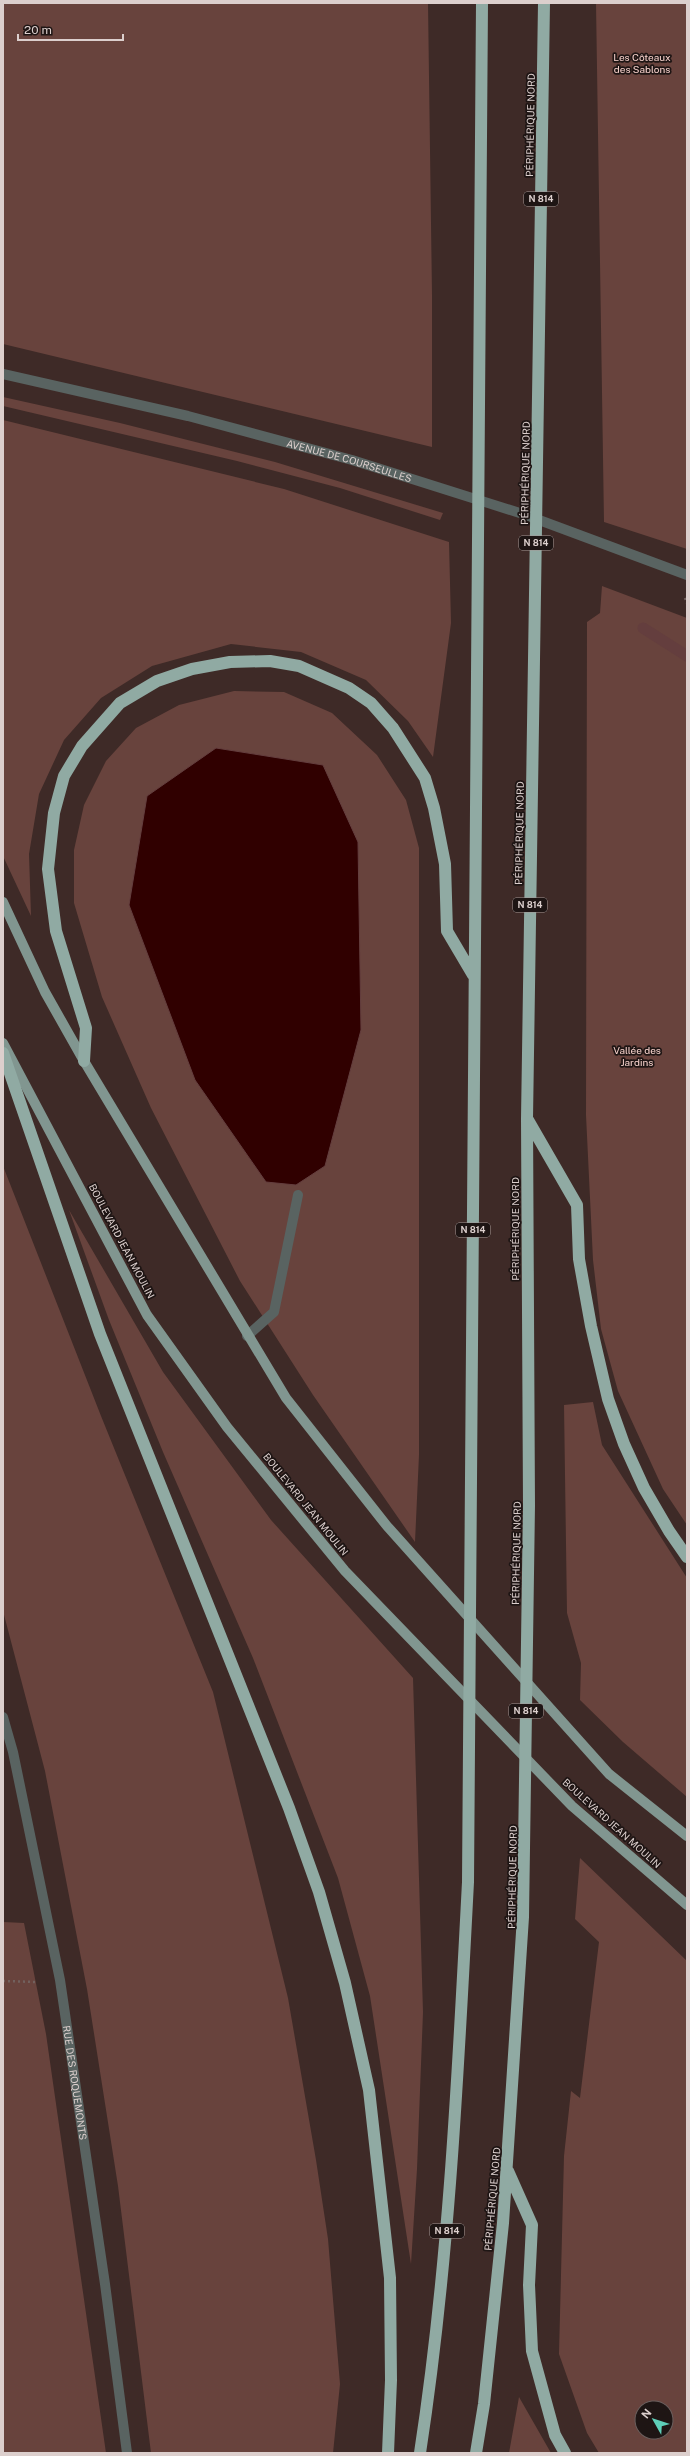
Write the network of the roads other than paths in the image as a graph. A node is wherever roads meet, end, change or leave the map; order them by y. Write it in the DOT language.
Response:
graph roads {
  1 [pos="482,3"];
  2 [pos="544,3"];
  3 [pos="3,374"];
  4 [pos="687,575"];
  5 [pos="3,902"];
  6 [pos="474,976"];
  7 [pos="3,1043"];
  8 [pos="3,1053"];
  9 [pos="84,1061"];
  10 [pos="527,1119"];
  11 [pos="298,1195"];
  12 [pos="247,1336"];
  13 [pos="687,1557"];
  14 [pos="3,1716"];
  15 [pos="687,1836"];
  16 [pos="687,1905"];
  17 [pos="507,2168"];
  18 [pos="127,2453"];
  19 [pos="388,2453"];
  20 [pos="420,2453"];
  21 [pos="476,2453"];
  22 [pos="565,2453"];
  1 -- 6 [label="highway, N 814"];
  2 -- 10 [label="highway, PÉRIPHÉRIQUE NORD / N 814"];
  3 -- 4 [label="street, AVENUE DE COURSEULLES"];
  5 -- 9 [label="main road"];
  6 -- 9 [label="highway"];
  6 -- 20 [label="highway, N 814"];
  7 -- 16 [label="main road, BOULEVARD JEAN MOULIN"];
  8 -- 19 [label="highway"];
  9 -- 12 [label="main road"];
  10 -- 13 [label="highway"];
  10 -- 17 [label="highway, PÉRIPHÉRIQUE NORD / N 814"];
  11 -- 12 [label="street"];
  12 -- 15 [label="main road"];
  14 -- 18 [label="street, RUE DES ROQUEMONTS"];
  17 -- 21 [label="highway, PÉRIPHÉRIQUE NORD / N 814"];
  17 -- 22 [label="highway"];
}
